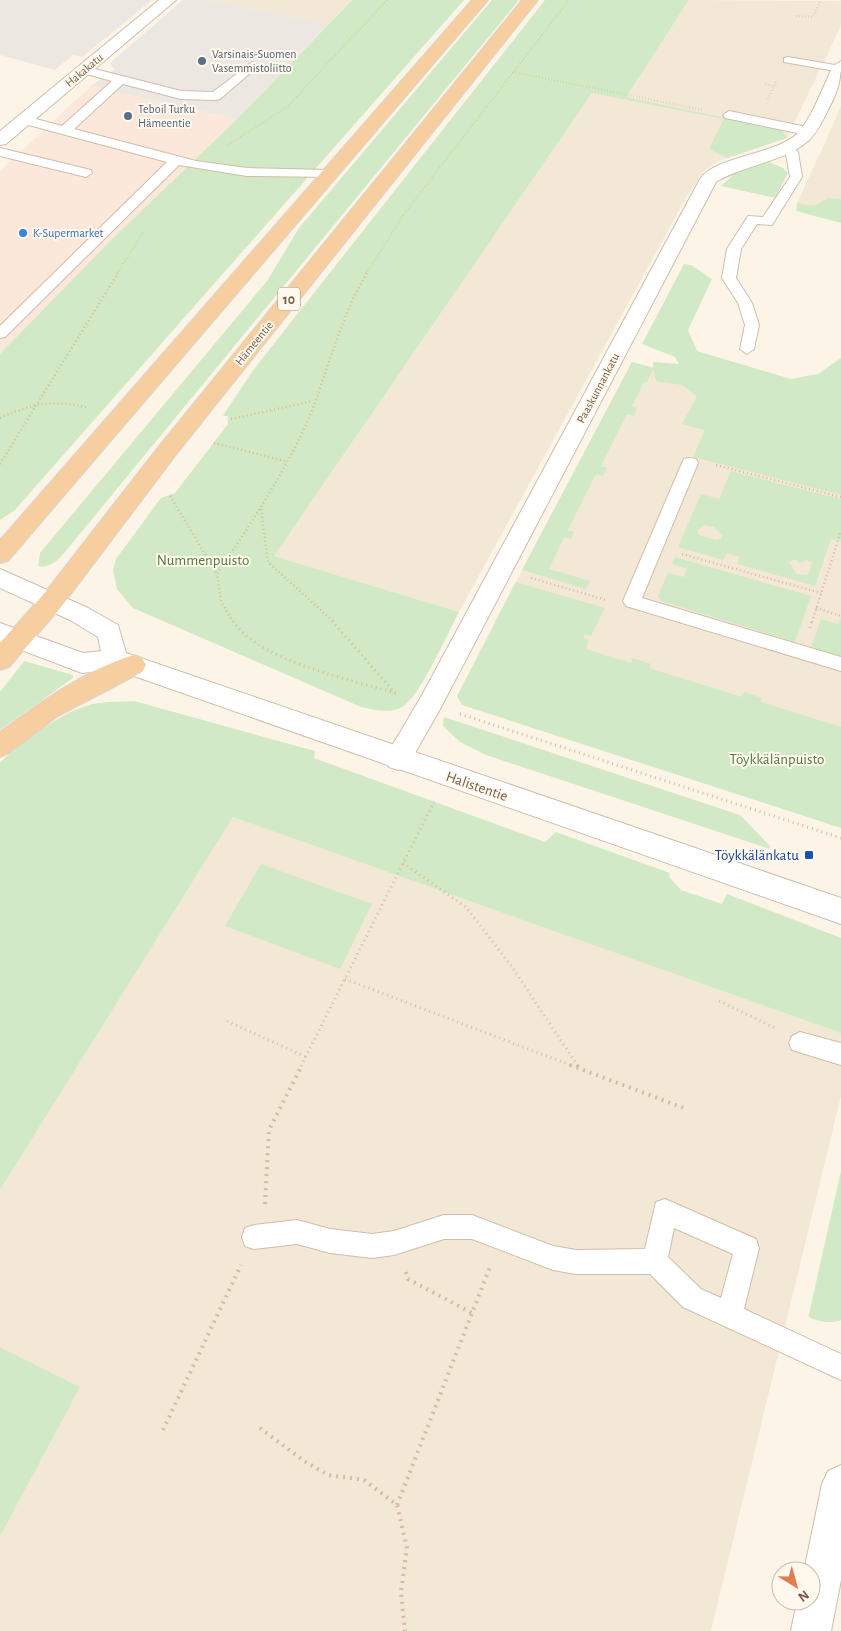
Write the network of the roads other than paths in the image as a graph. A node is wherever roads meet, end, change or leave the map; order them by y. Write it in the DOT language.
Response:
graph roads {
  1 [pos="168,0"];
  2 [pos="480,0"];
  3 [pos="530,0"];
  4 [pos="788,60"];
  5 [pos="252,66"];
  6 [pos="840,67"];
  7 [pos="83,70"];
  8 [pos="121,80"];
  9 [pos="729,115"];
  10 [pos="25,120"];
  11 [pos="64,131"];
  12 [pos="807,131"];
  13 [pos="0,140"];
  14 [pos="785,147"];
  15 [pos="0,152"];
  16 [pos="175,161"];
  17 [pos="86,173"];
  18 [pos="329,174"];
  19 [pos="0,334"];
  20 [pos="747,349"];
  21 [pos="690,463"];
  22 [pos="0,555"];
  23 [pos="0,578"];
  24 [pos="52,601"];
  25 [pos="9,636"];
  26 [pos="0,660"];
  27 [pos="124,662"];
  28 [pos="841,664"];
  29 [pos="0,746"];
  30 [pos="398,759"];
  31 [pos="841,910"];
  32 [pos="800,1043"];
  33 [pos="841,1054"];
  34 [pos="254,1237"];
  35 [pos="655,1261"];
  36 [pos="729,1316"];
  37 [pos="841,1368"];
  38 [pos="841,1484"];
  39 [pos="812,1631"];
  1 -- 7 [label="street, Hakakatu"];
  2 -- 18 [label="highway"];
  3 -- 24 [label="highway, Hämeentie / 10"];
  4 -- 6 [label="lane"];
  5 -- 8 [label="lane"];
  6 -- 12 [label="street, Paaskunnankatu"];
  7 -- 8 [label="lane"];
  7 -- 10 [label="street, Hakakatu"];
  8 -- 11 [label="lane"];
  9 -- 12 [label="lane"];
  10 -- 11 [label="lane"];
  10 -- 13 [label="street, Hakakatu"];
  11 -- 16 [label="lane"];
  12 -- 14 [label="street, Paaskunnankatu"];
  14 -- 20 [label="lane"];
  14 -- 30 [label="street, Paaskunnankatu"];
  15 -- 17 [label="lane"];
  16 -- 18 [label="lane"];
  16 -- 19 [label="lane"];
  18 -- 22 [label="highway"];
  21 -- 28 [label="lane"];
  23 -- 24 [label="street"];
  24 -- 25 [label="highway, Hämeentie / 10"];
  24 -- 27 [label="street"];
  25 -- 26 [label="highway, 10"];
  25 -- 27 [label="street, Halistentie"];
  27 -- 29 [label="highway"];
  27 -- 30 [label="street, Halistentie"];
  30 -- 31 [label="street, Halistentie"];
  32 -- 33 [label="lane"];
  34 -- 35 [label="lane"];
  35 -- 36 [label="lane"];
  35 -- 36 [label="lane"];
  36 -- 37 [label="lane"];
  38 -- 39 [label="street"];
}
